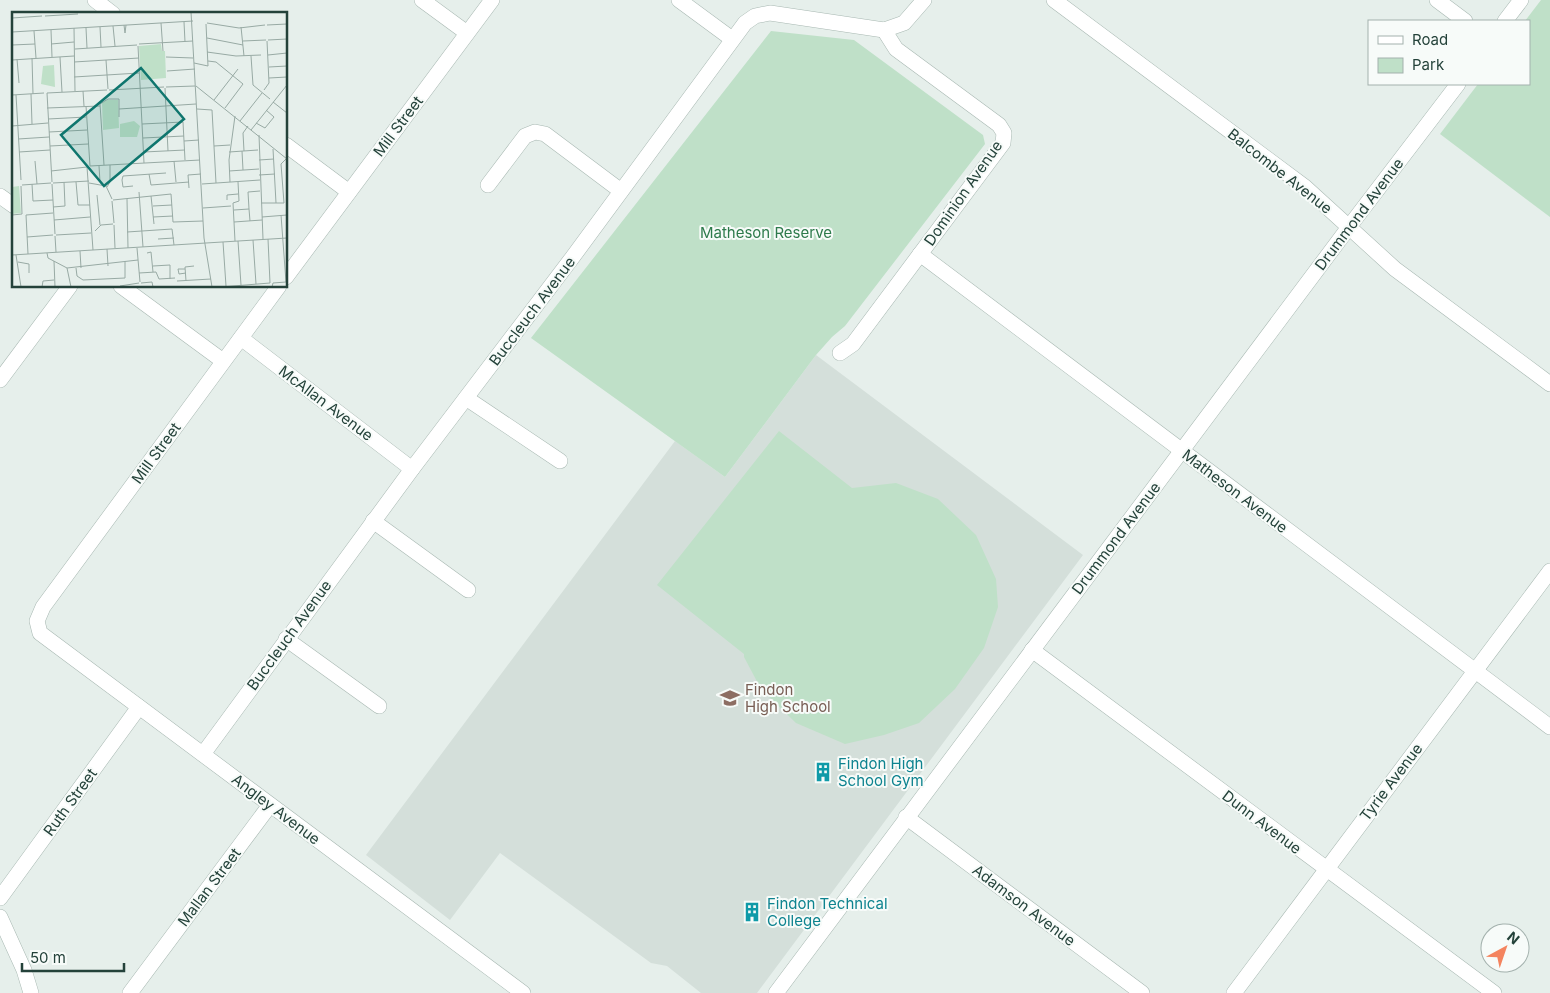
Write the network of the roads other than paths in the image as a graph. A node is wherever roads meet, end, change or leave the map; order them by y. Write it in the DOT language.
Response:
graph roads {
  1 [pos="95,0"];
  2 [pos="422,0"];
  3 [pos="492,0"];
  4 [pos="679,0"];
  5 [pos="924,0"];
  6 [pos="1054,0"];
  7 [pos="1436,0"];
  8 [pos="1521,0"];
  9 [pos="110,12"];
  10 [pos="1464,20"];
  11 [pos="1506,20"];
  12 [pos="884,30"];
  13 [pos="467,34"];
  14 [pos="732,40"];
  15 [pos="1457,85"];
  16 [pos="288,146"];
  17 [pos="488,185"];
  18 [pos="621,191"];
  19 [pos="349,192"];
  20 [pos="0,196"];
  21 [pos="12,205"];
  22 [pos="1349,228"];
  23 [pos="920,254"];
  24 [pos="288,274"];
  25 [pos="69,288"];
  26 [pos="124,288"];
  27 [pos="278,288"];
  28 [pos="241,338"];
  29 [pos="840,353"];
  30 [pos="223,361"];
  31 [pos="0,380"];
  32 [pos="1550,384"];
  33 [pos="466,398"];
  34 [pos="1181,451"];
  35 [pos="560,461"];
  36 [pos="412,469"];
  37 [pos="373,521"];
  38 [pos="1550,571"];
  39 [pos="468,590"];
  40 [pos="37,621"];
  41 [pos="286,639"];
  42 [pos="1032,650"];
  43 [pos="1474,670"];
  44 [pos="379,706"];
  45 [pos="139,707"];
  46 [pos="1550,727"];
  47 [pos="203,754"];
  48 [pos="270,805"];
  49 [pos="906,818"];
  50 [pos="1326,870"];
  51 [pos="0,898"];
  52 [pos="0,917"];
  53 [pos="783,991"];
  54 [pos="32,993"];
  55 [pos="130,993"];
  56 [pos="523,993"];
  57 [pos="1142,993"];
  58 [pos="1234,993"];
  59 [pos="1494,993"];
  1 -- 9 [label="street"];
  2 -- 13 [label="street"];
  3 -- 13 [label="street, Mill Street"];
  4 -- 14 [label="street"];
  5 -- 12 [label="street"];
  6 -- 22 [label="street, Balcombe Avenue"];
  7 -- 10 [label="street"];
  8 -- 11 [label="street"];
  12 -- 14 [label="street, Buccleuch Avenue"];
  12 -- 23 [label="street, Dominion Avenue"];
  13 -- 19 [label="street, Mill Street"];
  14 -- 18 [label="street, Buccleuch Avenue"];
  15 -- 22 [label="street, Drummond Avenue"];
  16 -- 19 [label="street"];
  17 -- 18 [label="street"];
  18 -- 33 [label="street, Buccleuch Avenue"];
  19 -- 24 [label="street, Mill Street"];
  20 -- 21 [label="street"];
  22 -- 32 [label="street, Balcombe Avenue"];
  22 -- 34 [label="street, Drummond Avenue"];
  23 -- 29 [label="street, Dominion Avenue"];
  23 -- 34 [label="street, Matheson Avenue"];
  25 -- 31 [label="street"];
  26 -- 30 [label="street"];
  27 -- 28 [label="street, Mill Street"];
  28 -- 30 [label="street, Mill Street"];
  28 -- 36 [label="street, McAllan Avenue"];
  30 -- 40 [label="street, Mill Street"];
  33 -- 35 [label="street"];
  33 -- 36 [label="street, Buccleuch Avenue"];
  34 -- 42 [label="street, Drummond Avenue"];
  34 -- 43 [label="street, Matheson Avenue"];
  36 -- 37 [label="street, Buccleuch Avenue"];
  37 -- 39 [label="street"];
  37 -- 41 [label="street, Buccleuch Avenue"];
  38 -- 43 [label="street, Tyrie Avenue"];
  40 -- 45 [label="street, Angley Avenue"];
  41 -- 44 [label="street"];
  41 -- 47 [label="street, Buccleuch Avenue"];
  42 -- 49 [label="street, Drummond Avenue"];
  42 -- 50 [label="street, Dunn Avenue"];
  43 -- 46 [label="street, Matheson Avenue"];
  43 -- 50 [label="street, Tyrie Avenue"];
  45 -- 47 [label="street, Angley Avenue"];
  45 -- 51 [label="street, Ruth Street"];
  47 -- 48 [label="street, Angley Avenue"];
  48 -- 55 [label="street, Mallan Street"];
  48 -- 56 [label="street, Angley Avenue"];
  49 -- 53 [label="street, Drummond Avenue"];
  49 -- 57 [label="street, Adamson Avenue"];
  50 -- 58 [label="street, Tyrie Avenue"];
  50 -- 59 [label="street, Dunn Avenue"];
  52 -- 54 [label="street"];
}
